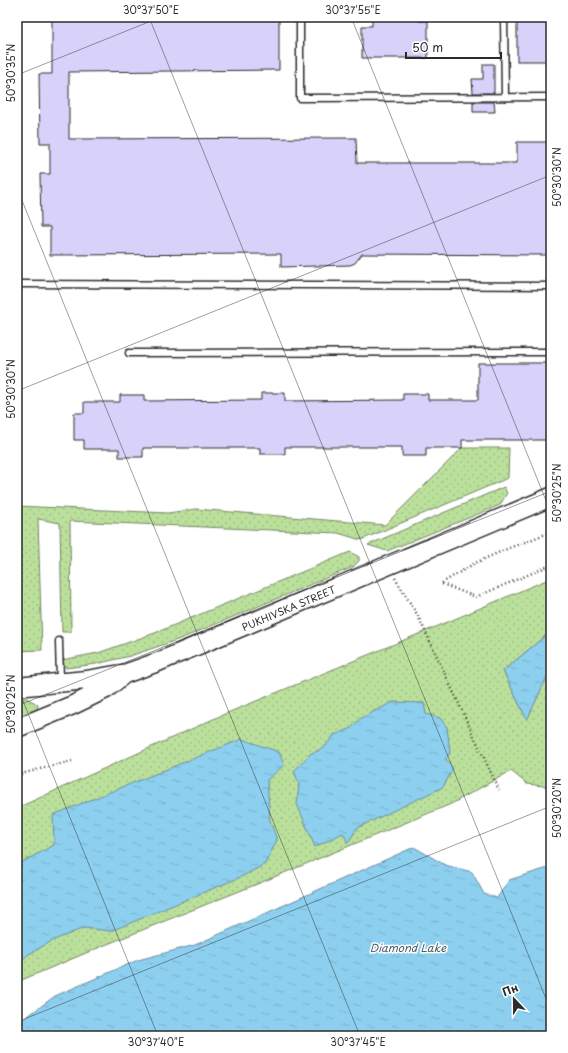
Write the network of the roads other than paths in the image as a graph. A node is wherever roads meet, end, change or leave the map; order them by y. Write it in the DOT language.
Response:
graph roads {
  1 [pos="300,17"];
  2 [pos="504,17"];
  3 [pos="505,97"];
  4 [pos="551,97"];
  5 [pos="17,284"];
  6 [pos="551,286"];
  7 [pos="551,352"];
  8 [pos="129,353"];
  9 [pos="551,497"];
  10 [pos="59,641"];
  11 [pos="127,673"];
  12 [pos="60,683"];
  13 [pos="17,687"];
  14 [pos="17,728"];
  1 -- 3 [label="lane"];
  2 -- 3 [label="lane"];
  3 -- 4 [label="lane"];
  5 -- 6 [label="lane"];
  7 -- 8 [label="lane"];
  9 -- 11 [label="street, PUKHIVSKA STREET"];
  10 -- 12 [label="lane"];
  11 -- 12 [label="street, PUKHIVSKA STREET"];
  11 -- 14 [label="street"];
  12 -- 13 [label="street, PUKHIVSKA STREET"];
}
